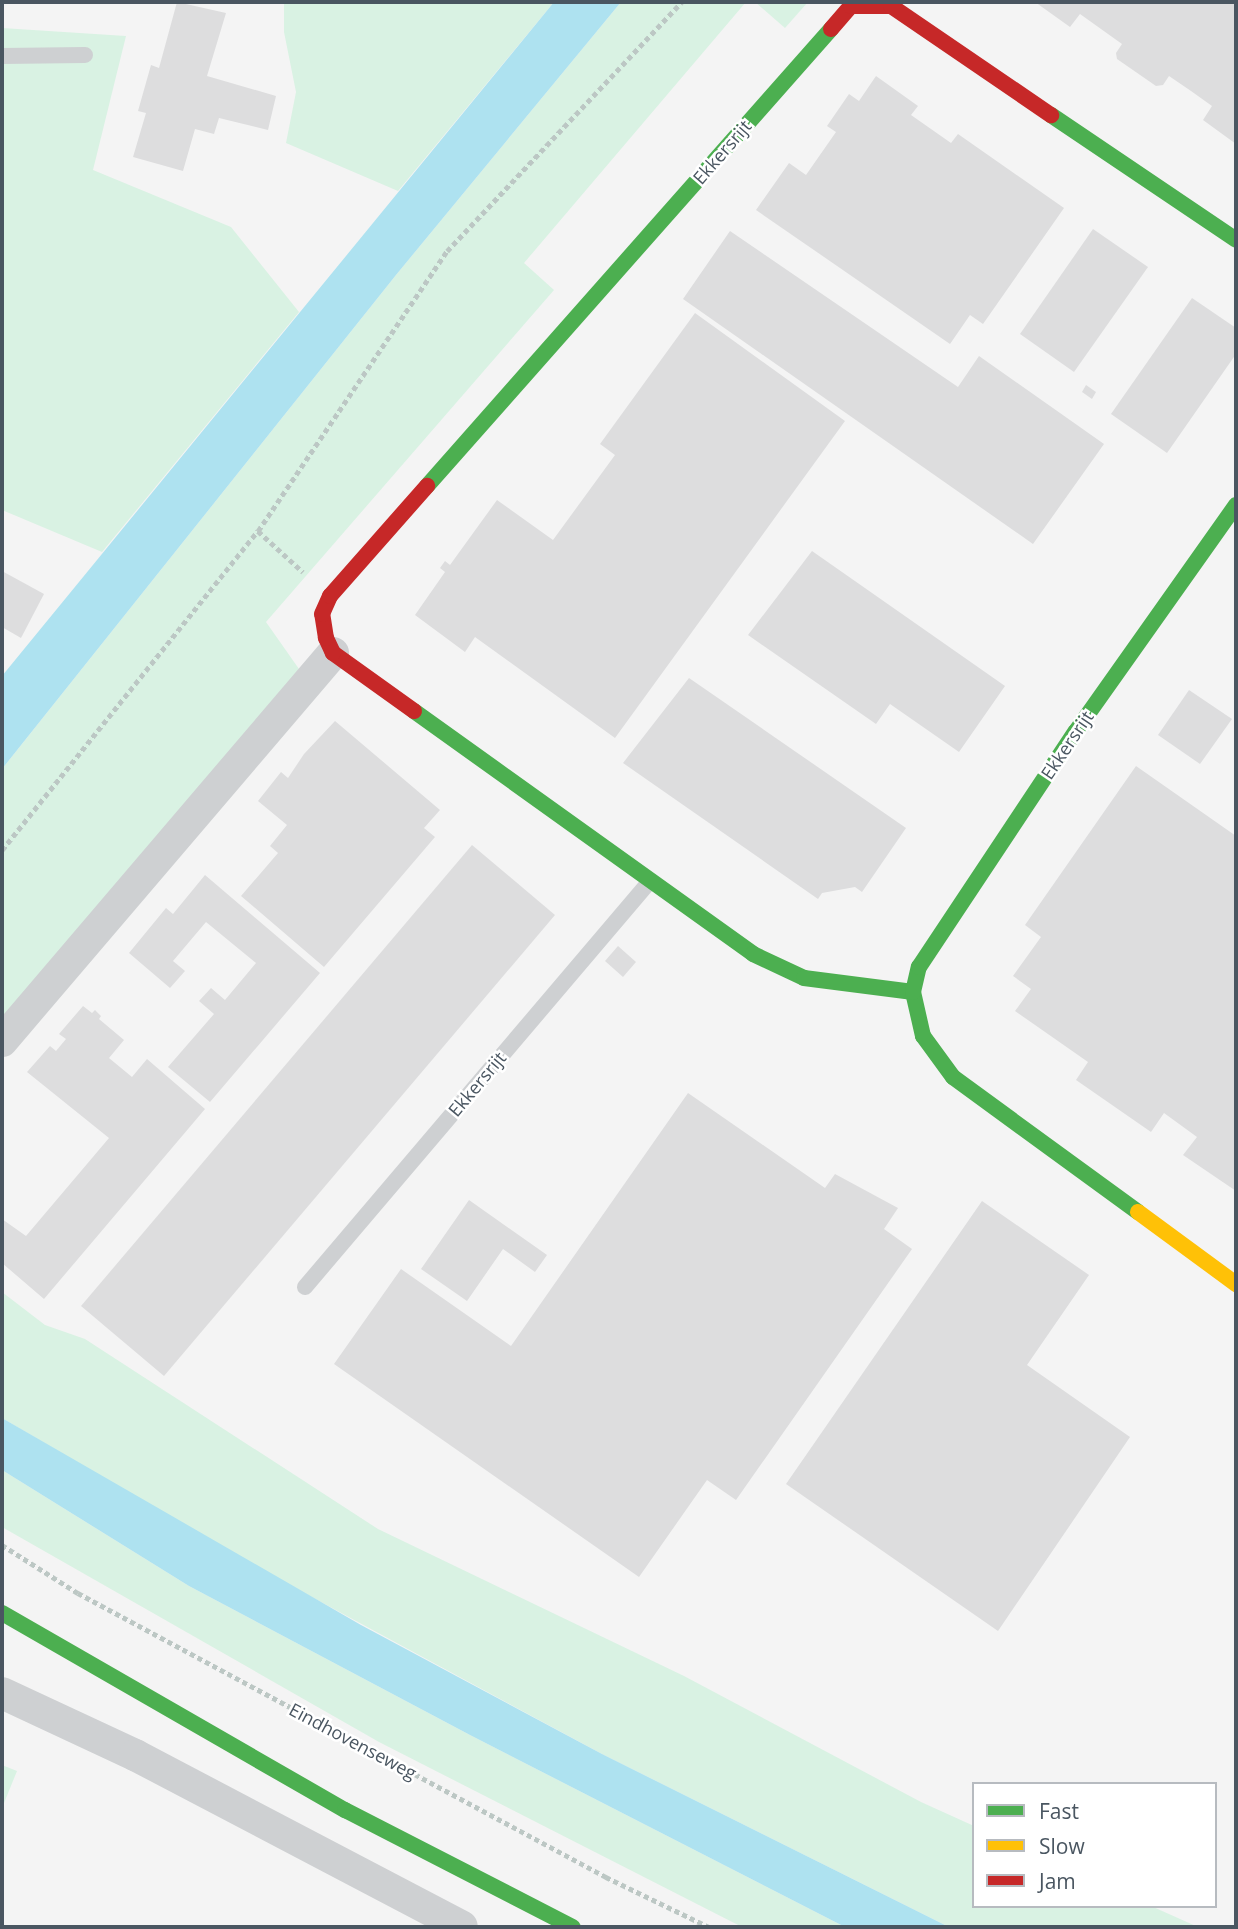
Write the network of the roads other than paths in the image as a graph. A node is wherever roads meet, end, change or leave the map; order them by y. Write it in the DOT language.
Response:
graph roads {
  1 [pos="85,55"];
  2 [pos="2,56"];
  3 [pos="1236,240"];
  4 [pos="1236,505"];
  5 [pos="333,653"];
  6 [pos="650,881"];
  7 [pos="913,992"];
  8 [pos="2,1041"];
  9 [pos="1236,1284"];
  10 [pos="305,1287"];
  11 [pos="2,1613"];
  12 [pos="2,1693"];
  13 [pos="462,1927"];
  14 [pos="573,1927"];
  1 -- 2 [label="lane"];
  3 -- 5 [label="street, Ekkersrijt"];
  4 -- 7 [label="street, Ekkersrijt"];
  5 -- 6 [label="street"];
  5 -- 8 [label="street"];
  6 -- 7 [label="street"];
  6 -- 10 [label="lane, Ekkersrijt"];
  7 -- 9 [label="street"];
  11 -- 14 [label="street"];
  12 -- 13 [label="street"];
}
